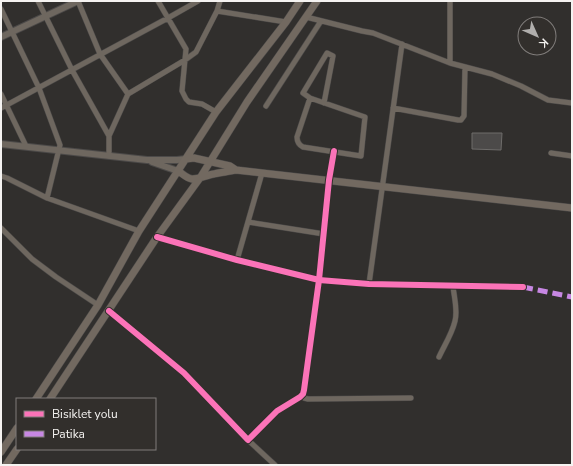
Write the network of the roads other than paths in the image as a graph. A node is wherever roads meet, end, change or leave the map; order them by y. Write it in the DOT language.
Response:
graph roads {
  1 [pos="38,1"];
  2 [pos="78,1"];
  3 [pos="158,1"];
  4 [pos="198,1"];
  5 [pos="220,1"];
  6 [pos="300,1"];
  7 [pos="317,1"];
  8 [pos="450,1"];
  9 [pos="1,9"];
  10 [pos="217,11"];
  11 [pos="45,17"];
  12 [pos="306,17"];
  13 [pos="168,18"];
  14 [pos="321,21"];
  15 [pos="286,22"];
  16 [pos="12,32"];
  17 [pos="1,36"];
  18 [pos="402,44"];
  19 [pos="100,54"];
  20 [pos="185,60"];
  21 [pos="450,63"];
  22 [pos="466,67"];
  23 [pos="72,70"];
  24 [pos="39,88"];
  25 [pos="1,94"];
  26 [pos="128,94"];
  27 [pos="310,98"];
  28 [pos="324,103"];
  29 [pos="572,103"];
  30 [pos="266,106"];
  31 [pos="4,107"];
  32 [pos="393,108"];
  33 [pos="216,112"];
  34 [pos="109,136"];
  35 [pos="1,144"];
  36 [pos="26,146"];
  37 [pos="59,150"];
  38 [pos="334,152"];
  39 [pos="551,153"];
  40 [pos="109,156"];
  41 [pos="572,156"];
  42 [pos="186,159"];
  43 [pos="147,160"];
  44 [pos="210,162"];
  45 [pos="236,170"];
  46 [pos="178,171"];
  47 [pos="262,173"];
  48 [pos="1,176"];
  49 [pos="200,178"];
  50 [pos="329,180"];
  51 [pos="382,187"];
  52 [pos="47,198"];
  53 [pos="572,208"];
  54 [pos="248,222"];
  55 [pos="1,228"];
  56 [pos="139,231"];
  57 [pos="324,234"];
  58 [pos="157,237"];
  59 [pos="237,260"];
  60 [pos="319,280"];
  61 [pos="369,284"];
  62 [pos="453,286"];
  63 [pos="524,288"];
  64 [pos="98,305"];
  65 [pos="109,311"];
  66 [pos="439,357"];
  67 [pos="301,396"];
  68 [pos="37,398"];
  69 [pos="51,398"];
  70 [pos="411,398"];
  71 [pos="16,430"];
  72 [pos="248,440"];
  73 [pos="16,450"];
  74 [pos="1,452"];
  75 [pos="6,465"];
  76 [pos="275,465"];
  1 -- 11 [label="street"];
  2 -- 11 [label="street"];
  2 -- 19 [label="street"];
  3 -- 13 [label="street"];
  4 -- 13 [label="street"];
  5 -- 10 [label="street"];
  6 -- 15 [label="main road"];
  7 -- 12 [label="main road"];
  8 -- 21 [label="street"];
  9 -- 16 [label="street"];
  10 -- 15 [label="street"];
  10 -- 20 [label="street"];
  11 -- 16 [label="street"];
  11 -- 23 [label="street"];
  12 -- 14 [label="street"];
  12 -- 44 [label="main road"];
  13 -- 19 [label="street"];
  13 -- 20 [label="street"];
  14 -- 18 [label="street"];
  14 -- 30 [label="street"];
  15 -- 33 [label="main road"];
  16 -- 17 [label="street"];
  16 -- 24 [label="street"];
  18 -- 21 [label="street"];
  18 -- 32 [label="street"];
  19 -- 23 [label="street"];
  19 -- 26 [label="street"];
  20 -- 26 [label="street"];
  20 -- 33 [label="street"];
  21 -- 22 [label="street"];
  22 -- 29 [label="street"];
  22 -- 32 [label="street"];
  23 -- 24 [label="street"];
  23 -- 34 [label="street"];
  24 -- 31 [label="street"];
  24 -- 37 [label="street"];
  25 -- 31 [label="street"];
  26 -- 34 [label="street"];
  27 -- 28 [label="street"];
  27 -- 28 [label="street"];
  27 -- 38 [label="street"];
  28 -- 38 [label="street"];
  31 -- 36 [label="street"];
  32 -- 51 [label="street"];
  33 -- 42 [label="main road"];
  34 -- 40 [label="street"];
  35 -- 36 [label="street"];
  36 -- 37 [label="street"];
  37 -- 40 [label="street"];
  37 -- 52 [label="street"];
  38 -- 50 [label="street"];
  39 -- 41 [label="street"];
  40 -- 43 [label="street"];
  42 -- 43 [label="street"];
  42 -- 44 [label="main road"];
  42 -- 46 [label="main road"];
  43 -- 46 [label="street"];
  44 -- 45 [label="main road"];
  44 -- 49 [label="main road"];
  45 -- 47 [label="main road"];
  45 -- 49 [label="main road"];
  46 -- 49 [label="main road"];
  46 -- 56 [label="main road"];
  47 -- 50 [label="main road"];
  47 -- 54 [label="street"];
  48 -- 52 [label="street"];
  49 -- 58 [label="main road"];
  50 -- 51 [label="main road"];
  50 -- 57 [label="street"];
  51 -- 53 [label="main road"];
  51 -- 61 [label="street"];
  52 -- 56 [label="street"];
  54 -- 57 [label="street"];
  54 -- 59 [label="street"];
  55 -- 64 [label="street"];
  56 -- 64 [label="main road"];
  57 -- 60 [label="street"];
  58 -- 59 [label="street"];
  58 -- 65 [label="main road"];
  59 -- 60 [label="street"];
  60 -- 61 [label="street"];
  60 -- 67 [label="street"];
  61 -- 62 [label="street"];
  62 -- 63 [label="street"];
  62 -- 66 [label="street"];
  64 -- 68 [label="main road"];
  65 -- 69 [label="main road"];
  65 -- 72 [label="street"];
  67 -- 70 [label="street"];
  67 -- 72 [label="street"];
  71 -- 74 [label="main road"];
  72 -- 76 [label="street"];
  73 -- 75 [label="main road"];
}
